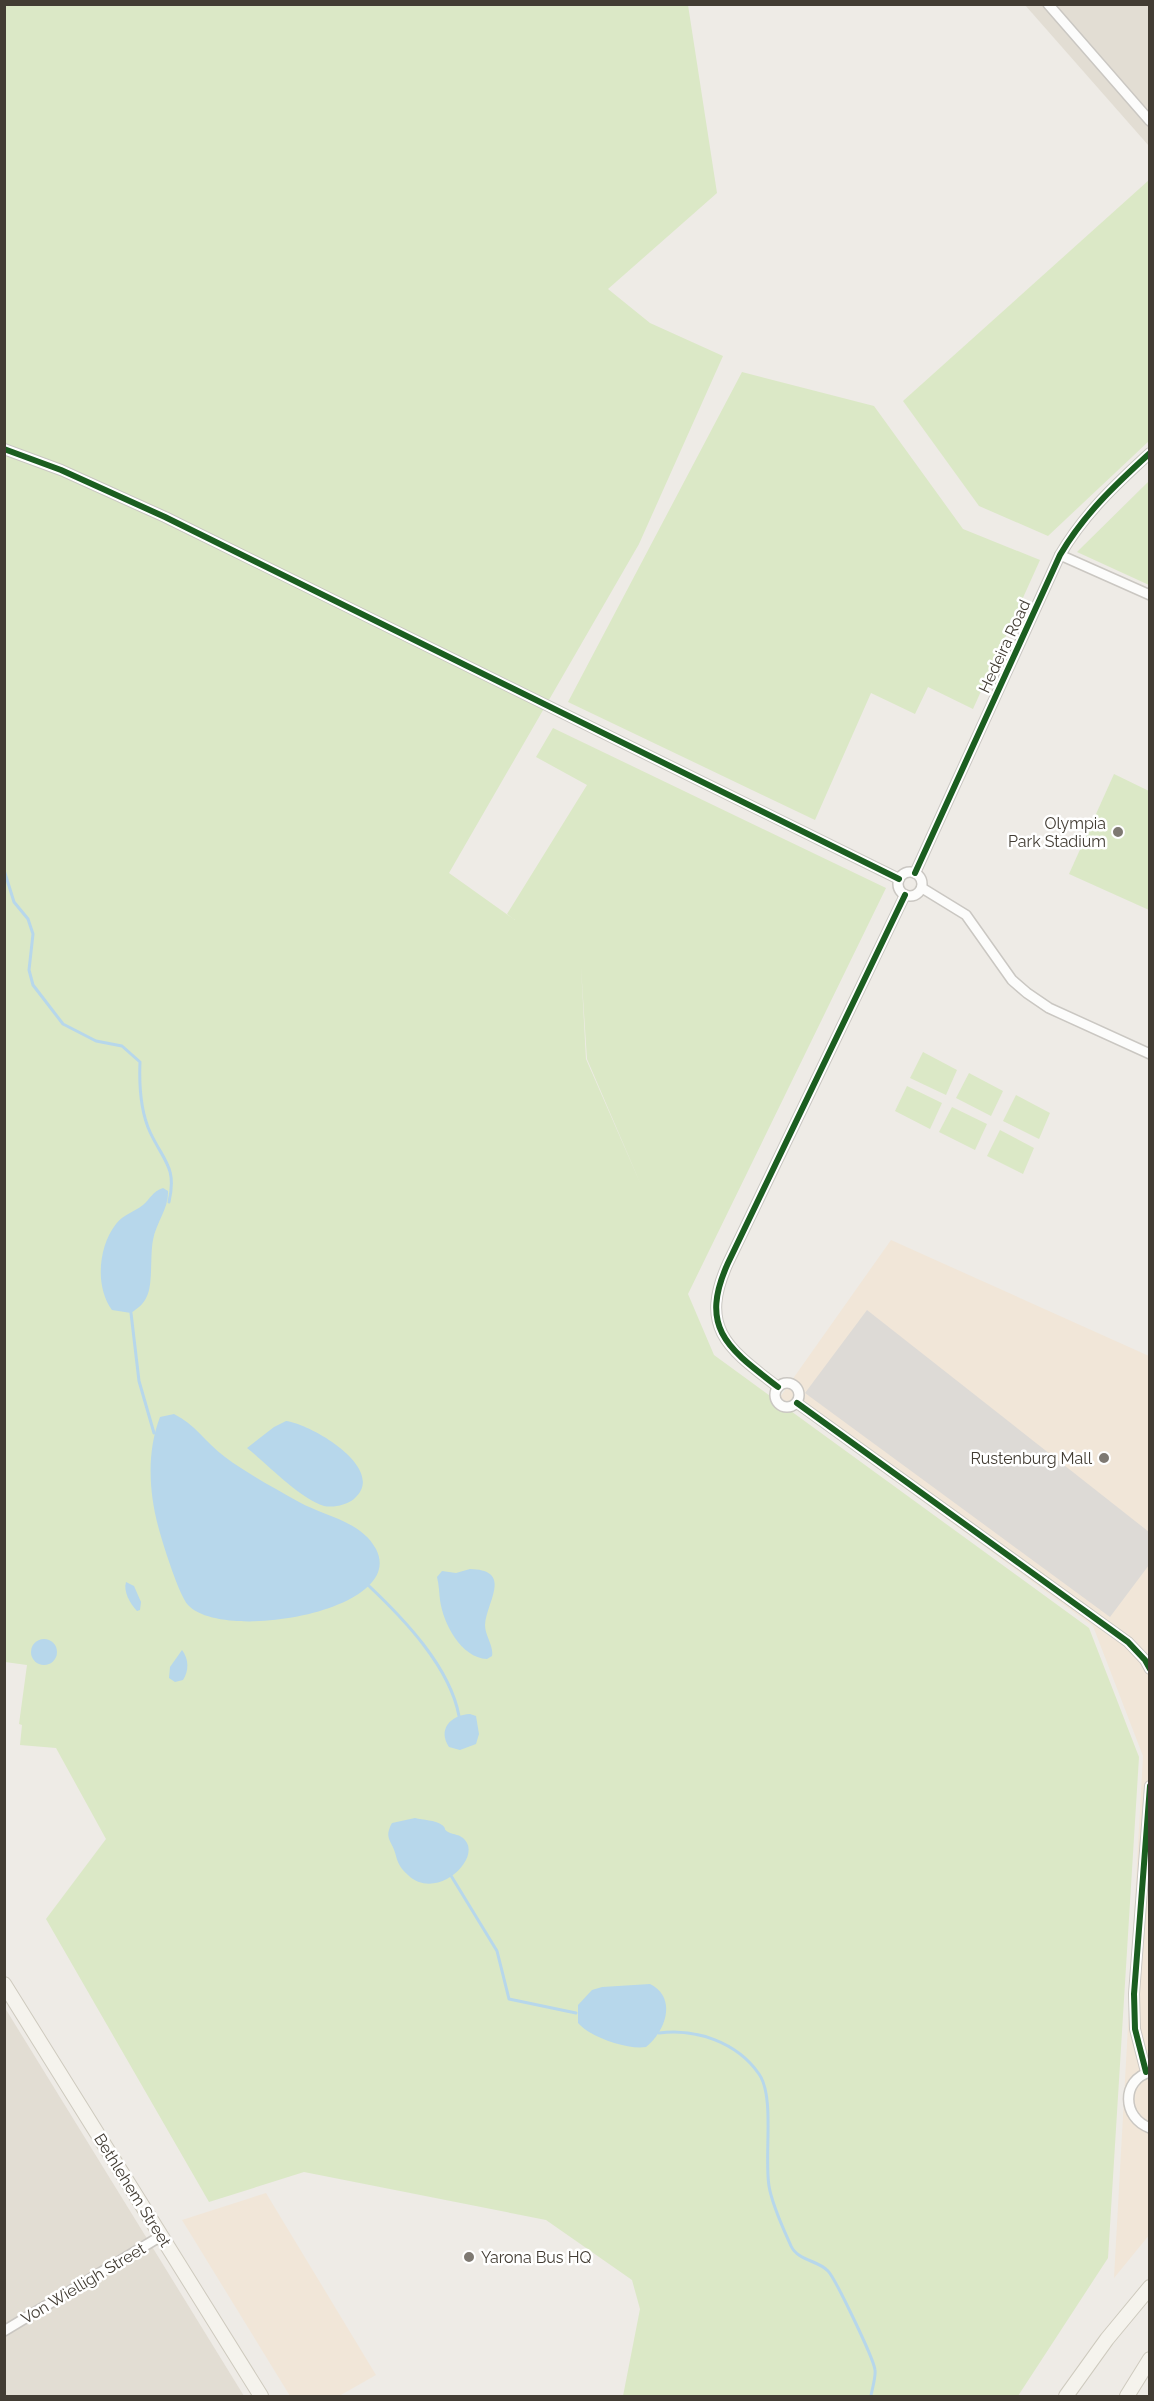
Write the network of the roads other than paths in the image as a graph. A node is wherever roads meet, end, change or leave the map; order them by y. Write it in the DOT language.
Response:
graph roads {
  1 [pos="1048,4"];
  2 [pos="1149,121"];
  3 [pos="4,449"];
  4 [pos="1149,453"];
  5 [pos="1060,555"];
  6 [pos="1149,595"];
  7 [pos="915,873"];
  8 [pos="899,879"];
  9 [pos="922,888"];
  10 [pos="905,895"];
  11 [pos="1149,1054"];
  12 [pos="778,1387"];
  13 [pos="797,1403"];
  14 [pos="1149,1669"];
  15 [pos="1149,1786"];
  16 [pos="4,1984"];
  17 [pos="1148,2072"];
  18 [pos="1149,2129"];
  19 [pos="161,2236"];
  20 [pos="1149,2287"];
  21 [pos="4,2331"];
  22 [pos="1149,2359"];
  23 [pos="261,2397"];
  24 [pos="1066,2397"];
  25 [pos="1127,2397"];
  1 -- 2 [label="street"];
  3 -- 8 [label="street"];
  4 -- 5 [label="street, Hedeira Road"];
  5 -- 6 [label="street"];
  5 -- 7 [label="street, Hedeira Road"];
  7 -- 8 [label="street"];
  7 -- 9 [label="street"];
  8 -- 10 [label="street"];
  9 -- 10 [label="street"];
  9 -- 11 [label="street"];
  10 -- 12 [label="street"];
  12 -- 13 [label="street"];
  12 -- 13 [label="street"];
  13 -- 14 [label="street"];
  15 -- 17 [label="street"];
  16 -- 19 [label="main road, Bethlehem Street"];
  17 -- 18 [label="street"];
  19 -- 21 [label="street, Von Wielligh Street"];
  19 -- 23 [label="main road, Bethlehem Street"];
  20 -- 24 [label="main road"];
  22 -- 25 [label="main road"];
}
